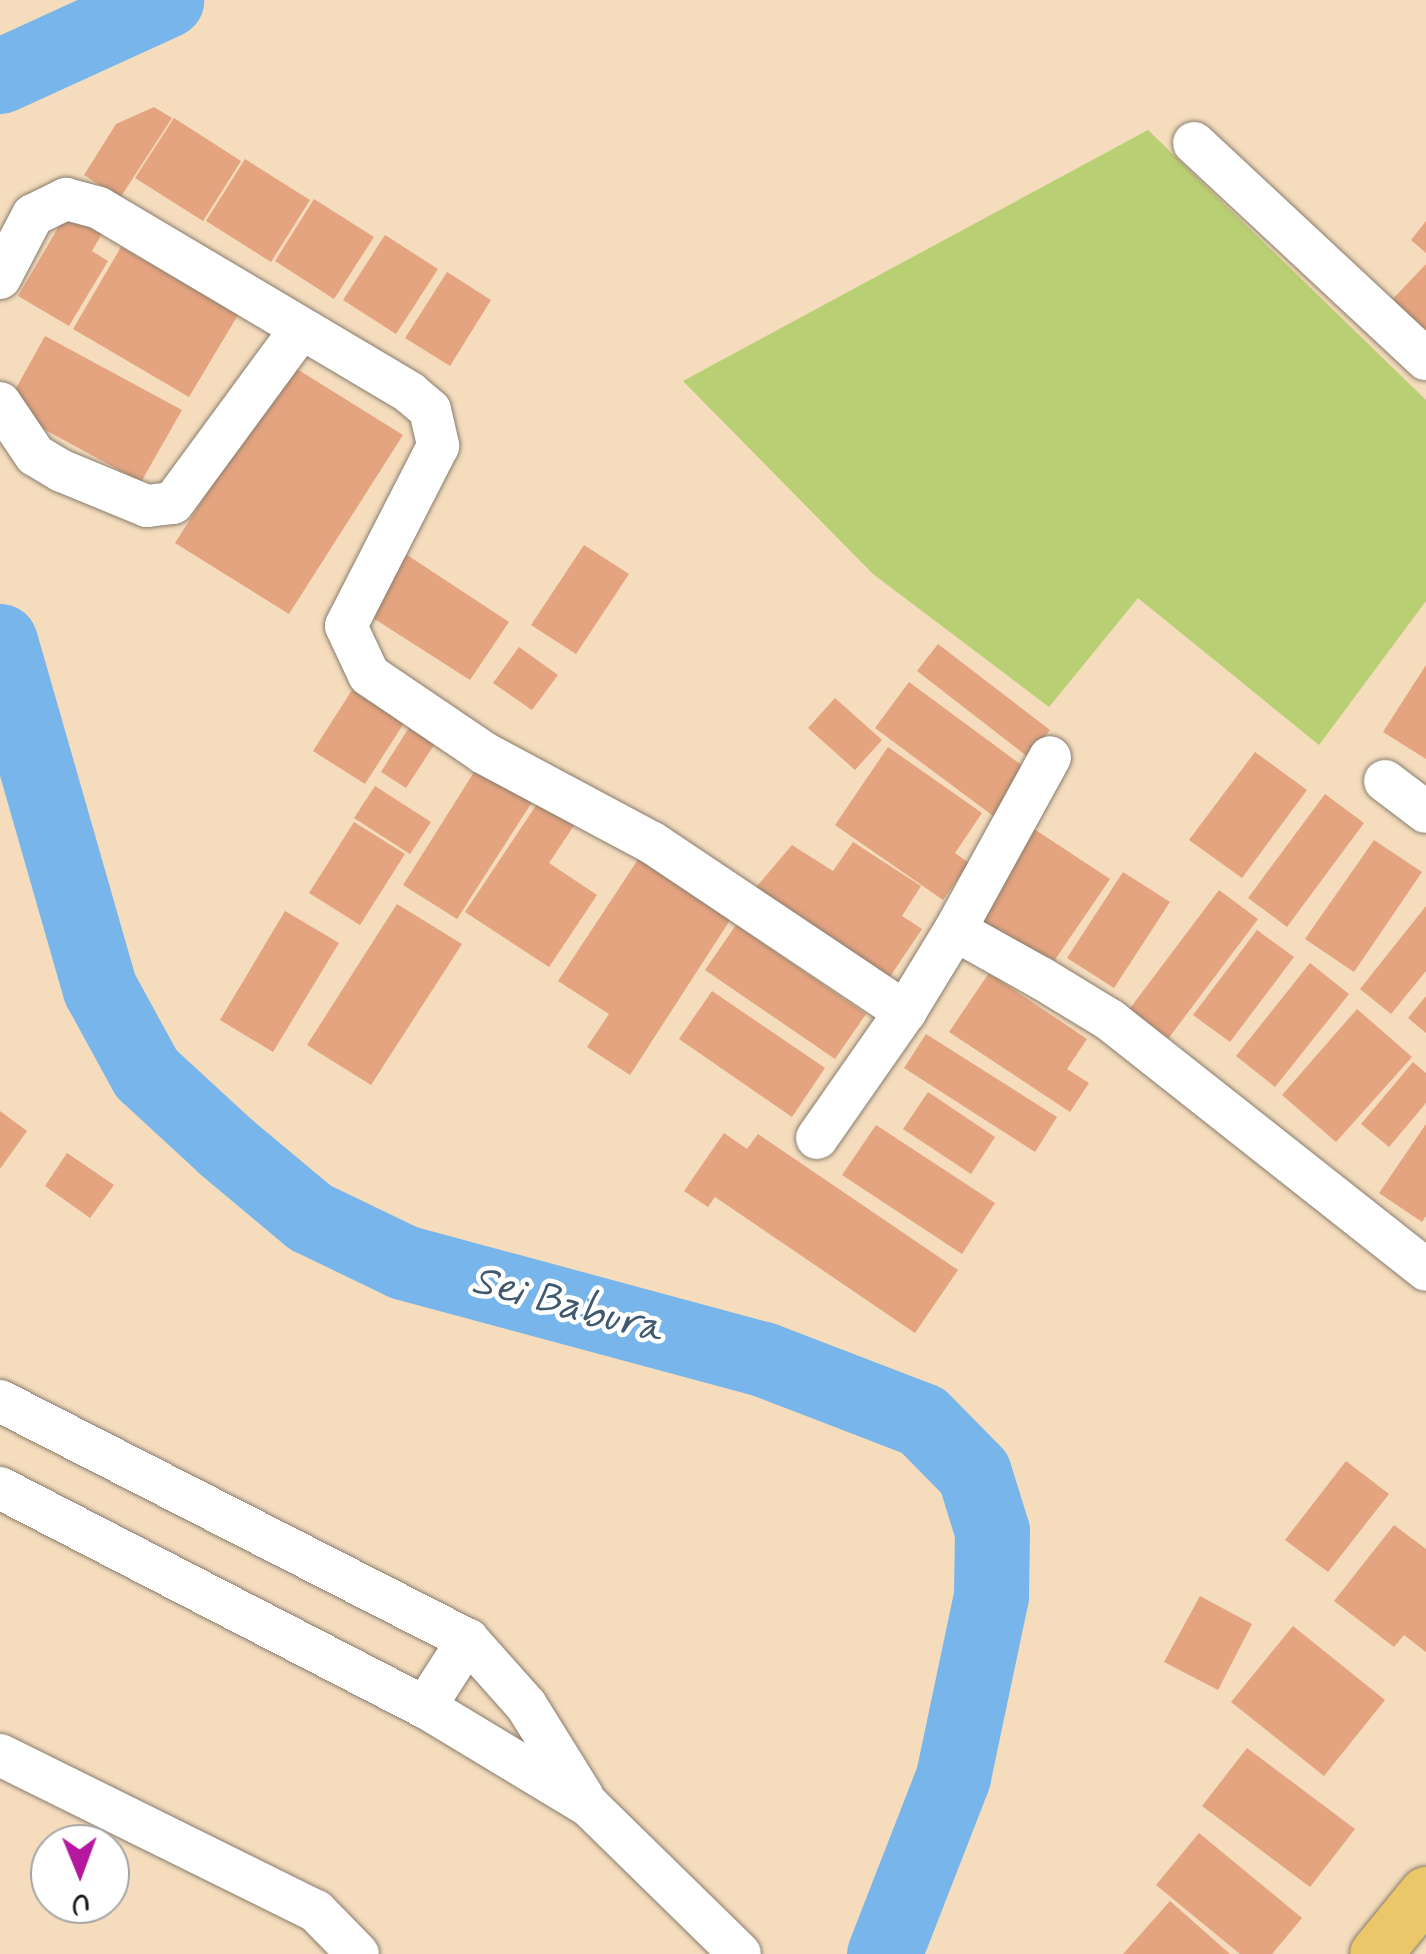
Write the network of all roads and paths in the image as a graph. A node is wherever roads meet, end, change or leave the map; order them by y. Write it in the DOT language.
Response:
graph roads {
  1 [pos="1194,142"];
  2 [pos="0,278"];
  3 [pos="300,330"];
  4 [pos="1426,359"];
  5 [pos="0,403"];
  6 [pos="1050,757"];
  7 [pos="1386,780"];
  8 [pos="1426,812"];
  9 [pos="955,930"];
  10 [pos="906,1012"];
  11 [pos="817,1138"];
  12 [pos="1424,1263"];
  13 [pos="0,1401"];
  14 [pos="0,1488"];
  15 [pos="468,1640"];
  16 [pos="425,1707"];
  17 [pos="0,1756"];
  18 [pos="589,1806"];
  19 [pos="1426,1893"];
  20 [pos="735,1948"];
  21 [pos="358,1954"];
  22 [pos="1376,1954"];
  1 -- 4 [label="street"];
  2 -- 3 [label="street"];
  3 -- 5 [label="street"];
  3 -- 10 [label="street"];
  6 -- 9 [label="street"];
  7 -- 8 [label="street"];
  9 -- 10 [label="street"];
  9 -- 12 [label="street"];
  10 -- 11 [label="street"];
  13 -- 15 [label="street"];
  14 -- 16 [label="street"];
  15 -- 16 [label="street"];
  15 -- 18 [label="street"];
  16 -- 18 [label="street"];
  17 -- 21 [label="street"];
  18 -- 20 [label="street"];
  19 -- 22 [label="main road"];
}
